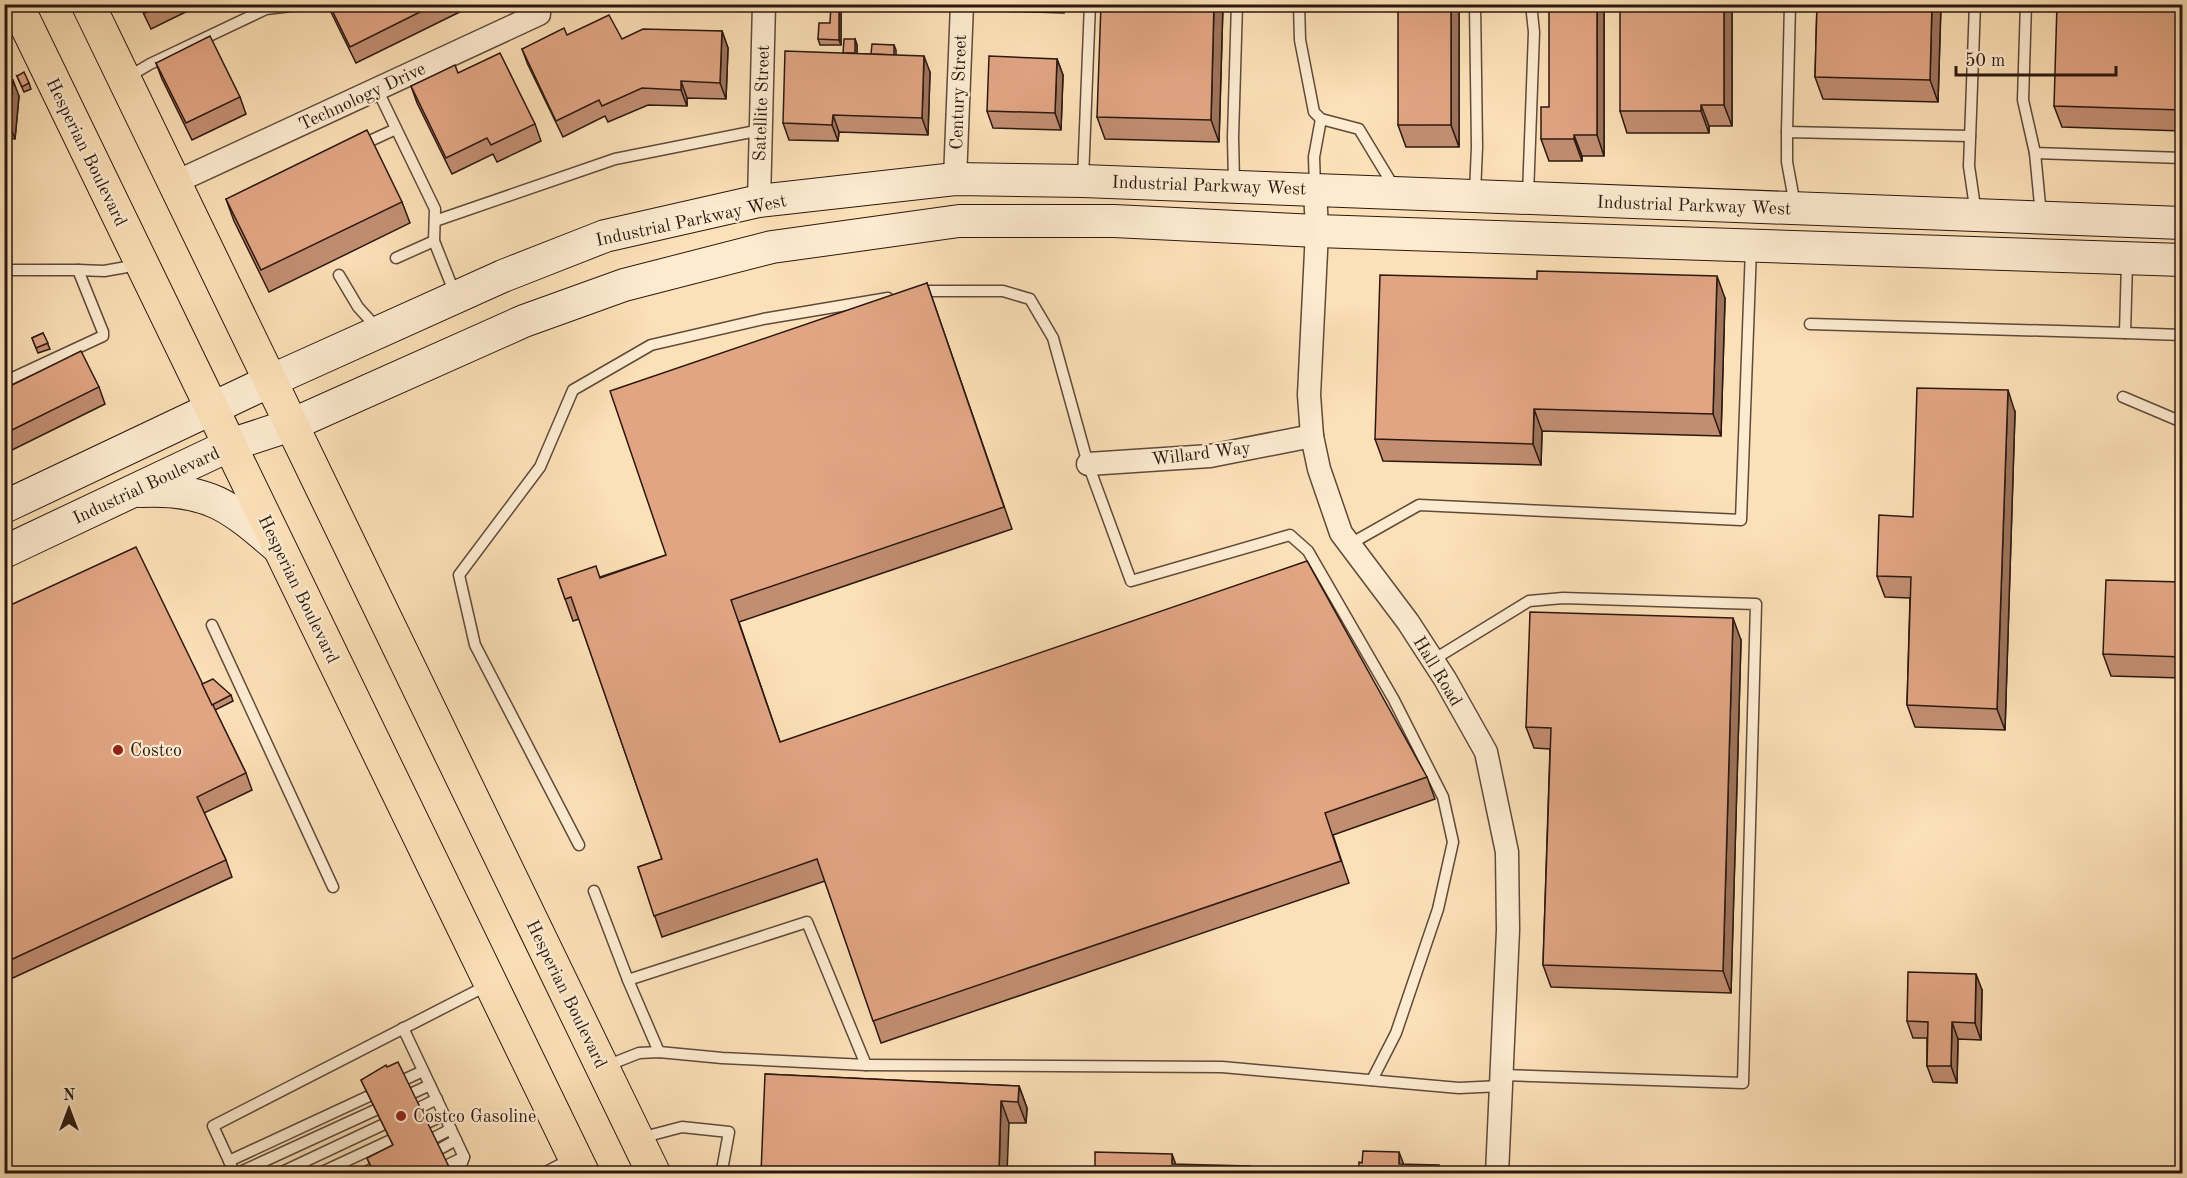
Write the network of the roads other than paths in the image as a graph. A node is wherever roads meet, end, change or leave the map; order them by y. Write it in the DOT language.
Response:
graph roads {
  1 [pos="16,4"];
  2 [pos="88,4"];
  3 [pos="308,4"];
  4 [pos="539,4"];
  5 [pos="764,4"];
  6 [pos="962,4"];
  7 [pos="1090,4"];
  8 [pos="1237,4"];
  9 [pos="1299,4"];
  10 [pos="1475,4"];
  11 [pos="1532,4"];
  12 [pos="1790,4"];
  13 [pos="1975,4"];
  14 [pos="2026,4"];
  15 [pos="265,7"];
  16 [pos="125,78"];
  17 [pos="377,89"];
  18 [pos="1321,119"];
  19 [pos="396,129"];
  20 [pos="761,130"];
  21 [pos="1786,132"];
  22 [pos="1970,136"];
  23 [pos="355,148"];
  24 [pos="2035,153"];
  25 [pos="2182,158"];
  26 [pos="955,179"];
  27 [pos="1083,181"];
  28 [pos="176,182"];
  29 [pos="1234,186"];
  30 [pos="1315,189"];
  31 [pos="1397,193"];
  32 [pos="1475,196"];
  33 [pos="1528,198"];
  34 [pos="759,201"];
  35 [pos="1795,208"];
  36 [pos="1977,216"];
  37 [pos="2041,218"];
  38 [pos="435,221"];
  39 [pos="2134,222"];
  40 [pos="2182,223"];
  41 [pos="1317,231"];
  42 [pos="434,241"];
  43 [pos="1751,245"];
  44 [pos="396,258"];
  45 [pos="2130,259"];
  46 [pos="2182,261"];
  47 [pos="142,264"];
  48 [pos="4,270"];
  49 [pos="78,270"];
  50 [pos="339,275"];
  51 [pos="456,297"];
  52 [pos="1810,324"];
  53 [pos="380,331"];
  54 [pos="2125,333"];
  55 [pos="2182,335"];
  56 [pos="270,381"];
  57 [pos="4,382"];
  58 [pos="2123,397"];
  59 [pos="213,409"];
  60 [pos="2182,422"];
  61 [pos="291,425"];
  62 [pos="1312,436"];
  63 [pos="230,445"];
  64 [pos="1088,464"];
  65 [pos="132,492"];
  66 [pos="4,507"];
  67 [pos="1350,544"];
  68 [pos="280,549"];
  69 [pos="4,552"];
  70 [pos="212,625"];
  71 [pos="1433,660"];
  72 [pos="579,845"];
  73 [pos="333,887"];
  74 [pos="594,891"];
  75 [pos="628,980"];
  76 [pos="491,983"];
  77 [pos="403,1028"];
  78 [pos="659,1052"];
  79 [pos="866,1065"];
  80 [pos="603,1067"];
  81 [pos="423,1071"];
  82 [pos="1372,1080"];
  83 [pos="1502,1081"];
  84 [pos="430,1085"];
  85 [pos="437,1100"];
  86 [pos="444,1115"];
  87 [pos="451,1129"];
  88 [pos="637,1139"];
  89 [pos="456,1140"];
  90 [pos="413,1148"];
  91 [pos="464,1157"];
  92 [pos="392,1159"];
  93 [pos="422,1159"];
  94 [pos="229,1161"];
  95 [pos="579,1165"];
  96 [pos="236,1173"];
  97 [pos="278,1173"];
  98 [pos="318,1173"];
  99 [pos="362,1173"];
  100 [pos="429,1173"];
  101 [pos="458,1173"];
  102 [pos="542,1173"];
  103 [pos="654,1173"];
  104 [pos="724,1173"];
  105 [pos="1497,1173"];
  1 -- 47 [label="main road, Hesperian Boulevard"];
  2 -- 16 [label="main road, Hesperian Boulevard"];
  3 -- 15 [label="lane"];
  4 -- 17 [label="street, Technology Drive"];
  5 -- 20 [label="street, Satellite Street"];
  6 -- 26 [label="street, Century Street"];
  7 -- 27 [label="lane"];
  8 -- 29 [label="lane"];
  9 -- 18 [label="lane"];
  10 -- 32 [label="lane"];
  11 -- 33 [label="lane"];
  12 -- 21 [label="lane"];
  13 -- 22 [label="lane"];
  14 -- 24 [label="lane"];
  15 -- 16 [label="lane"];
  16 -- 28 [label="main road, Hesperian Boulevard"];
  17 -- 19 [label="lane"];
  17 -- 28 [label="street, Technology Drive"];
  18 -- 30 [label="lane"];
  18 -- 31 [label="lane"];
  19 -- 23 [label="lane"];
  19 -- 38 [label="lane"];
  20 -- 34 [label="street, Satellite Street"];
  20 -- 38 [label="lane"];
  21 -- 22 [label="lane"];
  21 -- 35 [label="lane"];
  22 -- 36 [label="lane"];
  24 -- 25 [label="lane"];
  24 -- 37 [label="lane"];
  26 -- 27 [label="main road, Industrial Parkway West"];
  26 -- 34 [label="main road, Industrial Parkway West"];
  27 -- 29 [label="main road, Industrial Parkway West"];
  28 -- 56 [label="main road, Hesperian Boulevard"];
  29 -- 30 [label="main road, Industrial Parkway West"];
  30 -- 31 [label="main road, Industrial Parkway West"];
  30 -- 41 [label="street, Hall Road"];
  31 -- 32 [label="main road, Industrial Parkway West"];
  32 -- 33 [label="main road, Industrial Parkway West"];
  33 -- 35 [label="main road, Industrial Parkway West"];
  34 -- 51 [label="main road, Industrial Parkway West"];
  35 -- 36 [label="main road, Industrial Parkway West"];
  36 -- 37 [label="main road, Industrial Parkway West"];
  37 -- 39 [label="main road, Industrial Parkway West"];
  38 -- 42 [label="lane"];
  39 -- 40 [label="main road, Industrial Parkway West"];
  39 -- 45 [label="main road"];
  41 -- 43 [label="main road, Industrial Parkway West"];
  41 -- 61 [label="main road, Industrial Parkway West"];
  41 -- 62 [label="street, Hall Road"];
  42 -- 44 [label="lane"];
  42 -- 51 [label="lane"];
  43 -- 45 [label="main road, Industrial Parkway West"];
  43 -- 67 [label="lane"];
  45 -- 46 [label="main road, Industrial Parkway West"];
  45 -- 54 [label="lane"];
  47 -- 49 [label="lane"];
  47 -- 59 [label="main road, Hesperian Boulevard"];
  48 -- 49 [label="lane"];
  49 -- 57 [label="lane"];
  50 -- 53 [label="lane"];
  51 -- 53 [label="main road, Industrial Parkway West"];
  52 -- 54 [label="lane"];
  53 -- 56 [label="main road, Industrial Parkway West"];
  54 -- 55 [label="lane"];
  56 -- 59 [label="main road"];
  56 -- 61 [label="main road, Hesperian Boulevard"];
  58 -- 60 [label="lane"];
  59 -- 63 [label="main road, Hesperian Boulevard"];
  59 -- 66 [label="main road"];
  61 -- 63 [label="main road, Industrial Boulevard"];
  61 -- 80 [label="main road, Hesperian Boulevard"];
  62 -- 64 [label="street, Willard Way"];
  62 -- 67 [label="street, Hall Road"];
  63 -- 65 [label="main road, Industrial Boulevard"];
  63 -- 68 [label="main road, Hesperian Boulevard"];
  64 -- 72 [label="lane"];
  64 -- 82 [label="lane"];
  65 -- 68 [label="main road"];
  65 -- 69 [label="main road, Industrial Boulevard"];
  67 -- 71 [label="street, Hall Road"];
  68 -- 76 [label="main road, Hesperian Boulevard"];
  70 -- 73 [label="lane"];
  71 -- 83 [label="street, Hall Road"];
  71 -- 83 [label="lane"];
  74 -- 75 [label="lane"];
  75 -- 78 [label="lane"];
  75 -- 79 [label="lane"];
  76 -- 77 [label="lane"];
  76 -- 95 [label="main road, Hesperian Boulevard"];
  77 -- 81 [label="lane"];
  77 -- 94 [label="lane"];
  78 -- 79 [label="lane"];
  78 -- 80 [label="lane"];
  79 -- 82 [label="lane"];
  80 -- 88 [label="main road, Hesperian Boulevard"];
  81 -- 84 [label="lane"];
  81 -- 94 [label="lane"];
  82 -- 83 [label="lane"];
  83 -- 105 [label="street, Hall Road"];
  84 -- 85 [label="lane"];
  84 -- 96 [label="lane"];
  85 -- 86 [label="lane"];
  85 -- 97 [label="lane"];
  86 -- 87 [label="lane"];
  86 -- 98 [label="lane"];
  87 -- 89 [label="lane"];
  87 -- 90 [label="lane"];
  88 -- 103 [label="main road, Hesperian Boulevard"];
  88 -- 104 [label="lane"];
  89 -- 91 [label="lane"];
  89 -- 93 [label="lane"];
  91 -- 100 [label="lane"];
  91 -- 101 [label="lane"];
  92 -- 99 [label="lane"];
  94 -- 96 [label="lane"];
  95 -- 102 [label="lane"];
}
